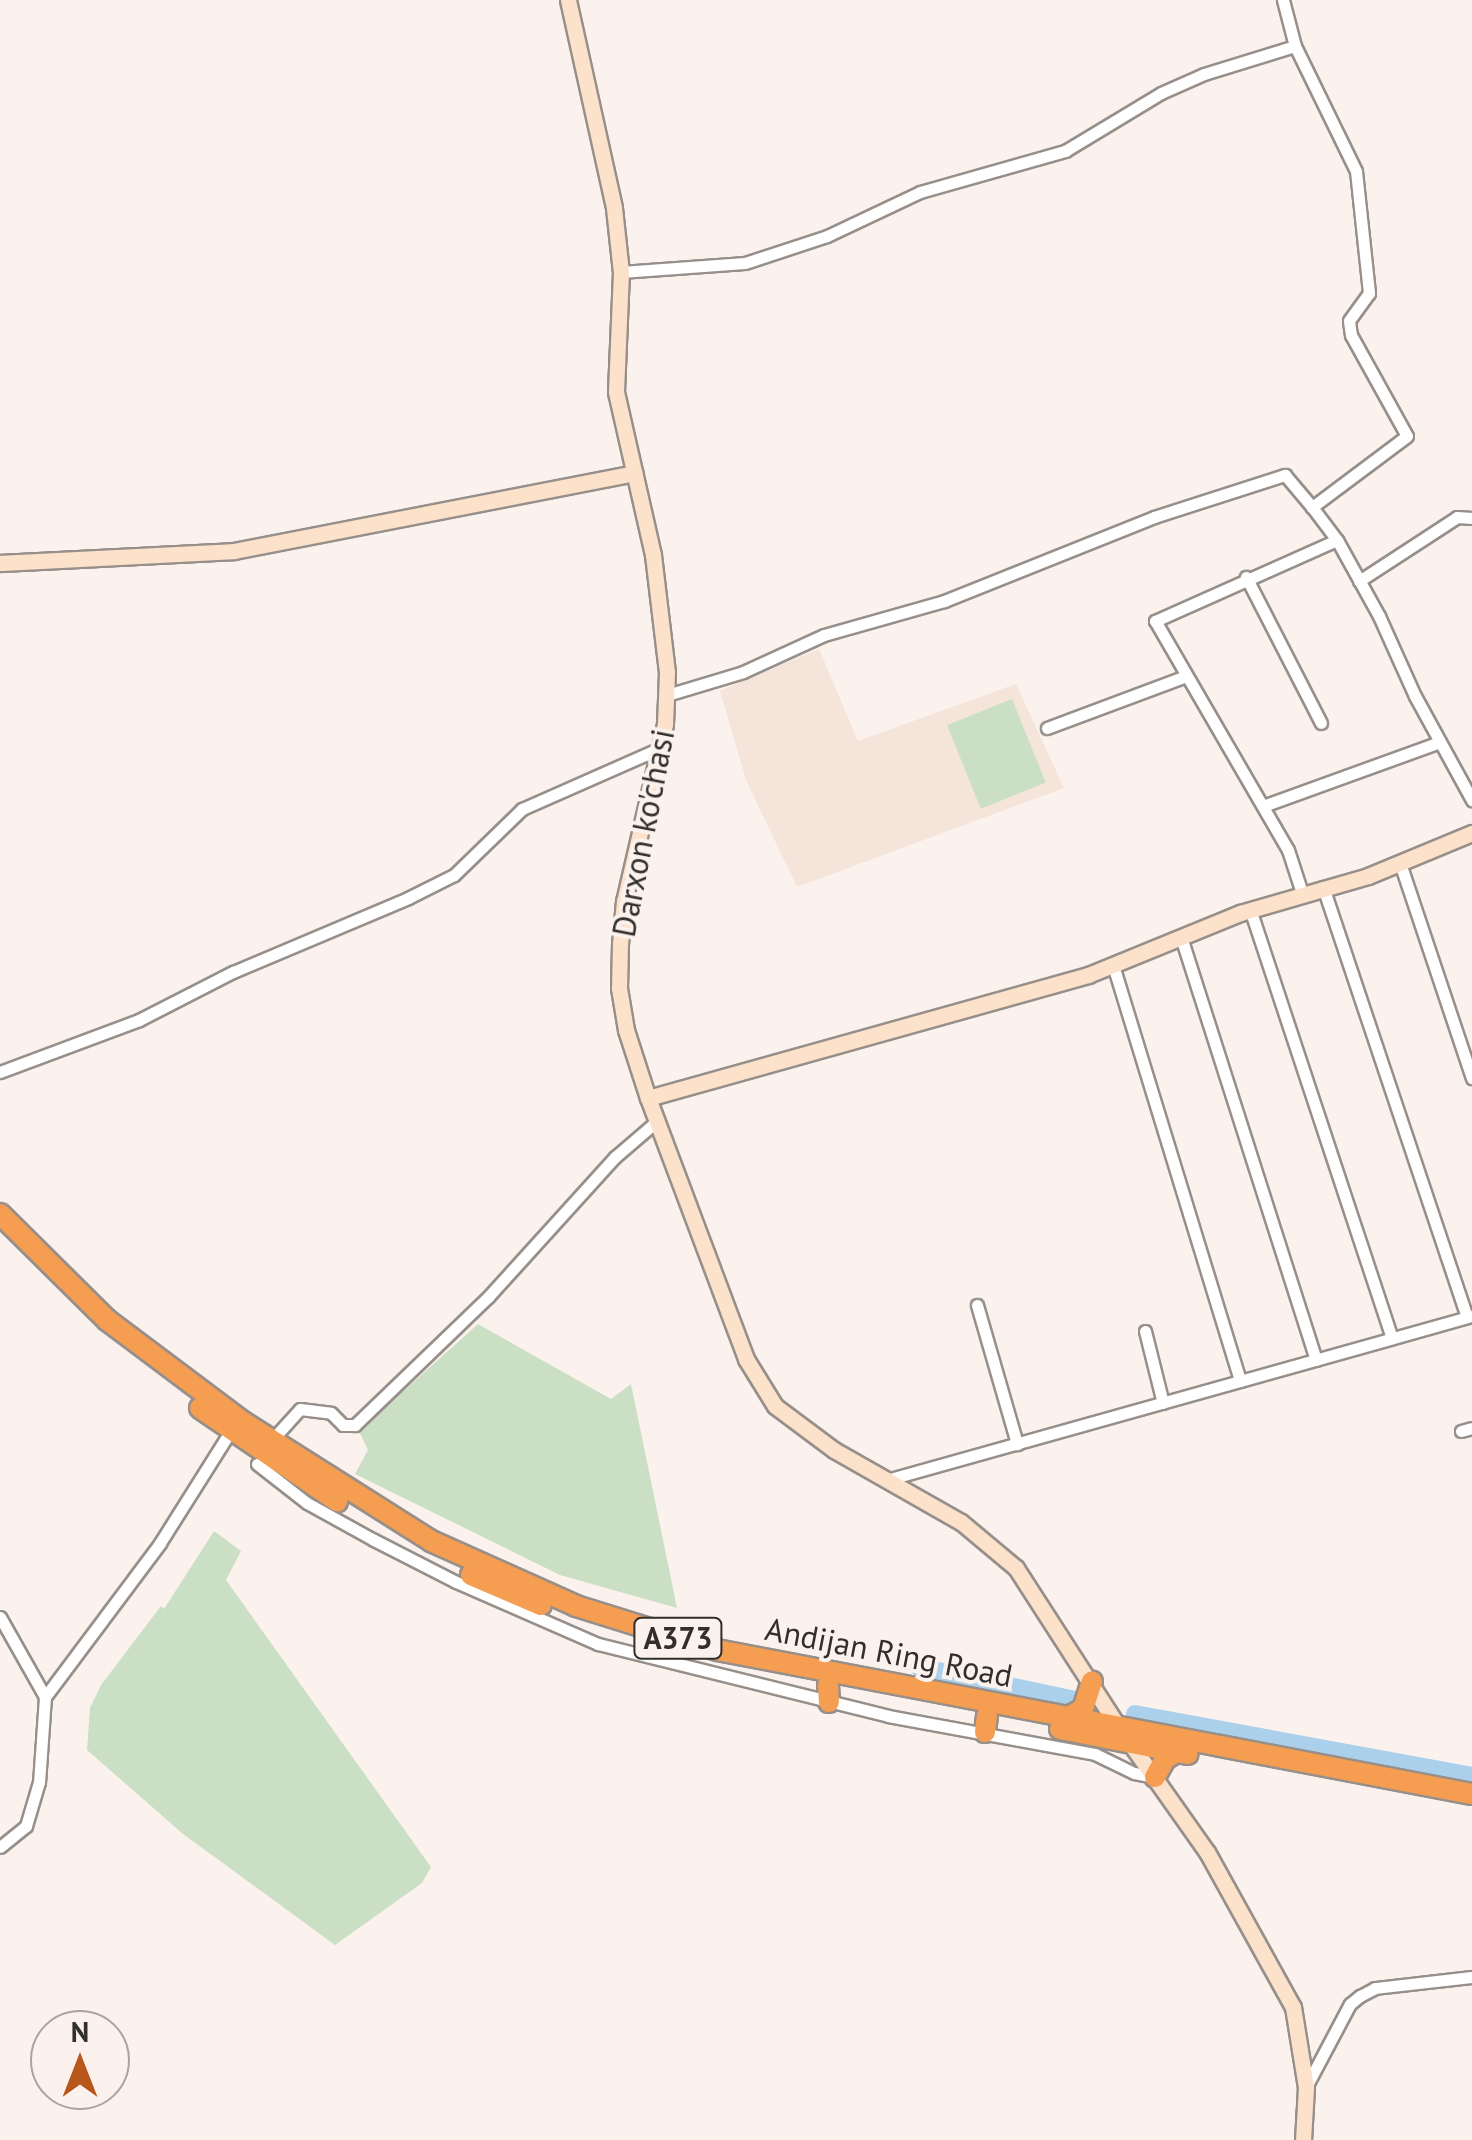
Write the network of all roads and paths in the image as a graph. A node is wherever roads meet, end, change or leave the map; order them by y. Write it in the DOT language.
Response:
graph roads {
  1 [pos="568,0"];
  2 [pos="1283,0"];
  3 [pos="1296,46"];
  4 [pos="621,272"];
  5 [pos="634,473"];
  6 [pos="1312,507"];
  7 [pos="1472,518"];
  8 [pos="1337,540"];
  9 [pos="0,563"];
  10 [pos="1246,577"];
  11 [pos="1359,581"];
  12 [pos="1186,676"];
  13 [pos="667,694"];
  14 [pos="1321,723"];
  15 [pos="1047,728"];
  16 [pos="1440,742"];
  17 [pos="660,748"];
  18 [pos="1472,800"];
  19 [pos="1263,806"];
  20 [pos="1472,833"];
  21 [pos="1400,863"];
  22 [pos="1323,887"];
  23 [pos="1302,893"];
  24 [pos="1250,909"];
  25 [pos="1181,937"];
  26 [pos="1112,965"];
  27 [pos="0,1072"];
  28 [pos="1472,1078"];
  29 [pos="648,1098"];
  30 [pos="657,1121"];
  31 [pos="0,1214"];
  32 [pos="0,1231"];
  33 [pos="977,1305"];
  34 [pos="1470,1317"];
  35 [pos="1145,1332"];
  36 [pos="1392,1338"];
  37 [pos="1316,1360"];
  38 [pos="1240,1381"];
  39 [pos="1163,1403"];
  40 [pos="230,1432"];
  41 [pos="1016,1444"];
  42 [pos="261,1450"];
  43 [pos="890,1479"];
  44 [pos="0,1617"];
  45 [pos="1092,1681"];
  46 [pos="45,1696"];
  47 [pos="986,1716"];
  48 [pos="1068,1717"];
  49 [pos="1124,1735"];
  50 [pos="1176,1752"];
  51 [pos="1155,1777"];
  52 [pos="1472,1794"];
  53 [pos="1472,1807"];
  54 [pos="0,1846"];
  55 [pos="1472,1977"];
  56 [pos="1306,2087"];
  57 [pos="1303,2140"];
  1 -- 4 [label="main road, Darxon ko'chasi"];
  2 -- 3 [label="street"];
  3 -- 4 [label="street"];
  3 -- 6 [label="street"];
  4 -- 5 [label="main road, Darxon ko'chasi"];
  5 -- 9 [label="main road"];
  5 -- 13 [label="main road, Darxon ko'chasi"];
  6 -- 8 [label="street"];
  6 -- 13 [label="street"];
  7 -- 11 [label="street"];
  8 -- 10 [label="street"];
  8 -- 11 [label="street"];
  10 -- 12 [label="street"];
  10 -- 14 [label="street"];
  11 -- 16 [label="street"];
  12 -- 15 [label="street"];
  12 -- 19 [label="street"];
  13 -- 17 [label="main road, Darxon ko'chasi"];
  16 -- 18 [label="street"];
  16 -- 19 [label="street"];
  17 -- 27 [label="street"];
  17 -- 29 [label="main road, Darxon ko'chasi"];
  19 -- 23 [label="street"];
  20 -- 21 [label="main road"];
  21 -- 22 [label="main road"];
  21 -- 28 [label="street"];
  22 -- 23 [label="main road"];
  22 -- 34 [label="street"];
  23 -- 24 [label="main road"];
  24 -- 25 [label="main road"];
  24 -- 36 [label="street"];
  25 -- 26 [label="main road"];
  25 -- 37 [label="street"];
  26 -- 29 [label="main road"];
  26 -- 38 [label="street"];
  29 -- 30 [label="main road, Darxon ko'chasi"];
  30 -- 42 [label="street"];
  30 -- 43 [label="main road, Darxon ko'chasi"];
  31 -- 42 [label="highway, Andijan Ring Road / A373"];
  32 -- 40 [label="highway, Andijan Ring Road / A373"];
  33 -- 41 [label="street"];
  34 -- 36 [label="street"];
  35 -- 39 [label="street"];
  36 -- 37 [label="street"];
  37 -- 38 [label="street"];
  38 -- 39 [label="street"];
  39 -- 41 [label="street"];
  40 -- 42 [label="highway, Andijan Ring Road / A373"];
  40 -- 46 [label="street"];
  41 -- 43 [label="street"];
  42 -- 47 [label="highway, Andijan Ring Road / A373"];
  42 -- 47 [label="highway, Andijan Ring Road / A373"];
  43 -- 45 [label="main road, Darxon ko'chasi"];
  44 -- 46 [label="street"];
  45 -- 48 [label="highway"];
  45 -- 49 [label="main road, Darxon ko'chasi"];
  46 -- 54 [label="street"];
  47 -- 48 [label="highway, Andijan Ring Road / A373"];
  47 -- 49 [label="highway, Andijan Ring Road / A373"];
  47 -- 51 [label="street"];
  48 -- 49 [label="highway, Andijan Ring Road / A373"];
  49 -- 50 [label="highway, Andijan Ring Road / A373"];
  49 -- 51 [label="main road, Darxon ko'chasi"];
  49 -- 52 [label="highway, Andijan Ring Road / A373"];
  50 -- 51 [label="highway"];
  50 -- 53 [label="highway, Andijan Ring Road / A373"];
  51 -- 56 [label="main road, Darxon ko'chasi"];
  55 -- 56 [label="street"];
  56 -- 57 [label="main road, Darxon ko'chasi"];
}
